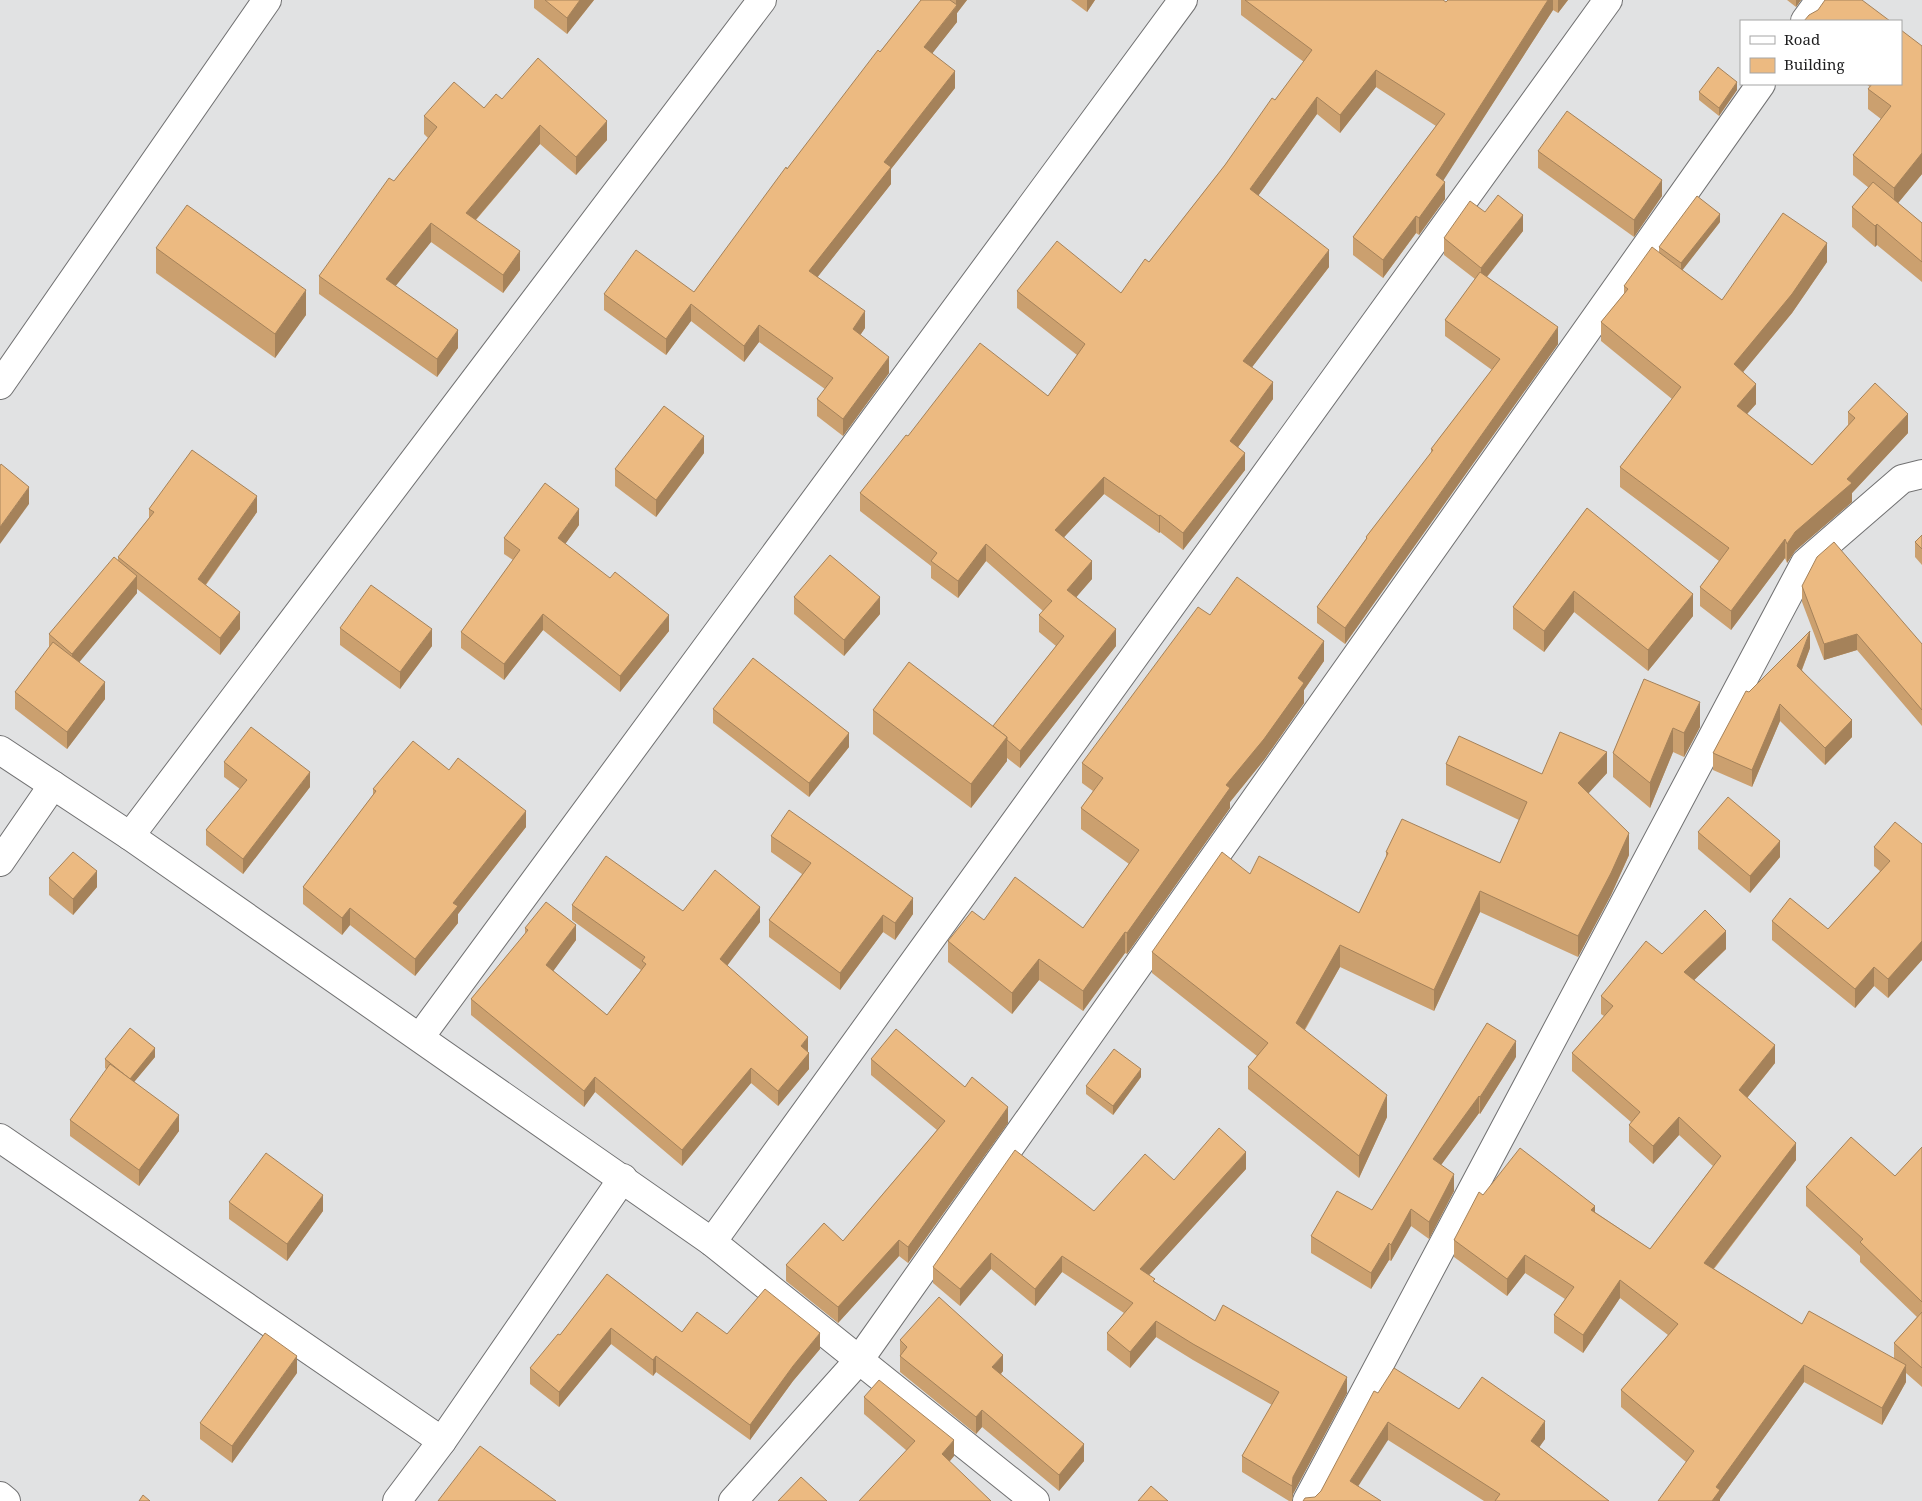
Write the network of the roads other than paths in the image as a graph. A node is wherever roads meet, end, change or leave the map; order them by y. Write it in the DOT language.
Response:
graph roads {
  1 [pos="267,0"];
  2 [pos="762,0"];
  3 [pos="1183,0"];
  4 [pos="1608,0"];
  5 [pos="1820,0"];
  6 [pos="1806,20"];
  7 [pos="1760,85"];
  8 [pos="0,384"];
  9 [pos="1922,474"];
  10 [pos="0,750"];
  11 [pos="53,785"];
  12 [pos="130,836"];
  13 [pos="0,862"];
  14 [pos="420,1036"];
  15 [pos="0,1138"];
  16 [pos="623,1178"];
  17 [pos="712,1242"];
  18 [pos="859,1360"];
  19 [pos="442,1441"];
  20 [pos="0,1496"];
  21 [pos="6,1501"];
  22 [pos="397,1501"];
  23 [pos="733,1501"];
  24 [pos="1035,1501"];
  25 [pos="1307,1501"];
  1 -- 8 [label="street"];
  2 -- 12 [label="street"];
  3 -- 14 [label="street"];
  4 -- 17 [label="street"];
  5 -- 6 [label="street"];
  7 -- 18 [label="street"];
  9 -- 25 [label="street"];
  10 -- 11 [label="street"];
  11 -- 12 [label="street"];
  11 -- 13 [label="street"];
  12 -- 14 [label="street"];
  14 -- 16 [label="street"];
  15 -- 19 [label="street"];
  16 -- 17 [label="street"];
  16 -- 19 [label="street"];
  17 -- 18 [label="street"];
  18 -- 23 [label="street"];
  18 -- 24 [label="street"];
  19 -- 22 [label="street"];
  20 -- 21 [label="street"];
}
